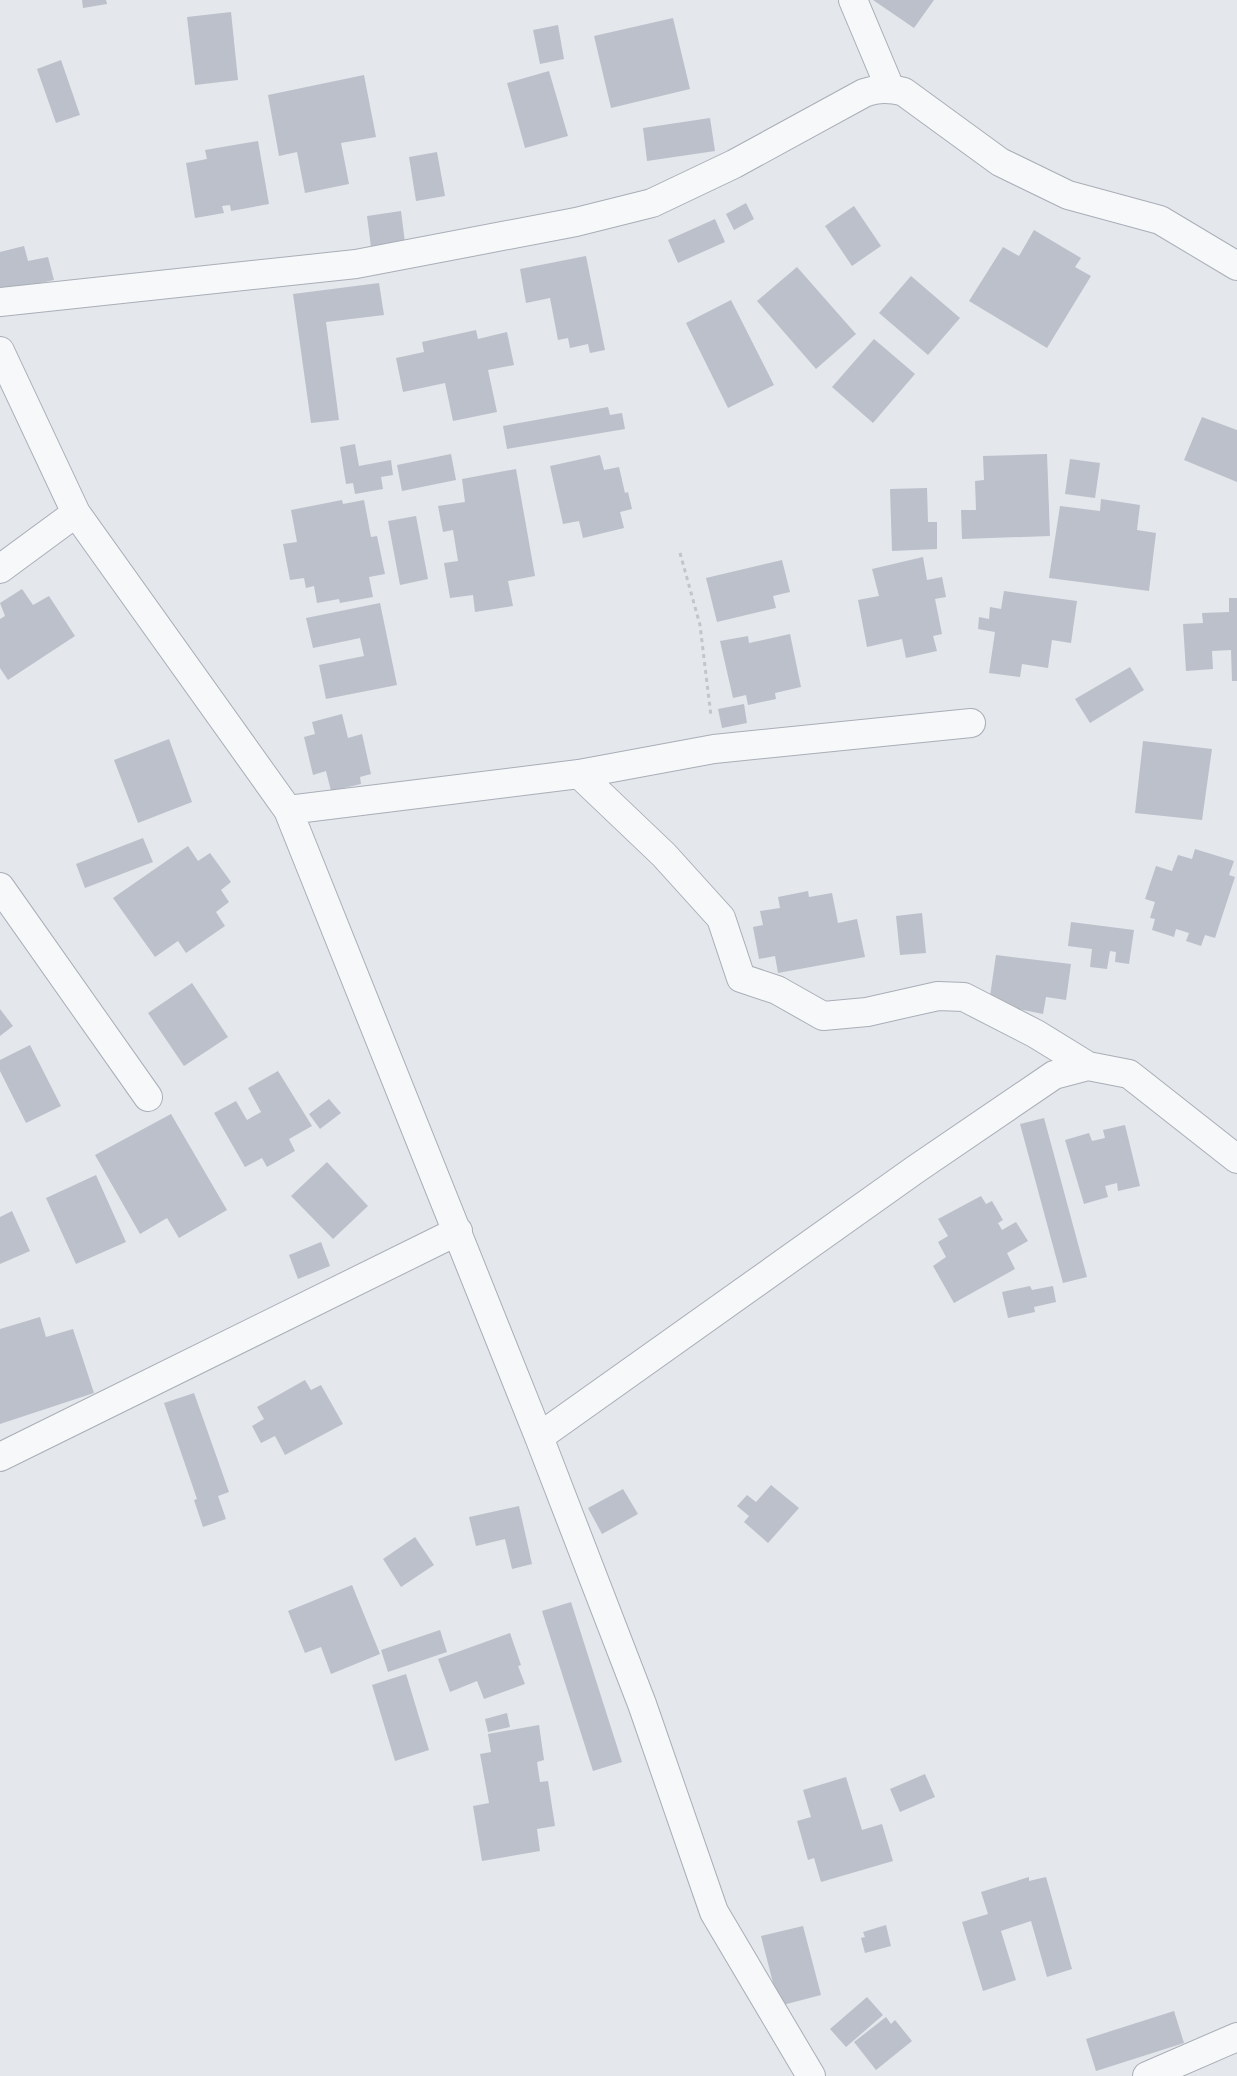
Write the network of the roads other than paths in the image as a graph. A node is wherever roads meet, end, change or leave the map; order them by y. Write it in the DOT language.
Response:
graph roads {
  1 [pos="853,0"];
  2 [pos="890,88"];
  3 [pos="1237,266"];
  4 [pos="0,302"];
  5 [pos="0,351"];
  6 [pos="76,513"];
  7 [pos="0,569"];
  8 [pos="971,723"];
  9 [pos="579,774"];
  10 [pos="288,810"];
  11 [pos="0,887"];
  12 [pos="1088,1066"];
  13 [pos="148,1097"];
  14 [pos="1237,1159"];
  15 [pos="458,1231"];
  16 [pos="540,1437"];
  17 [pos="0,1457"];
  18 [pos="1237,2036"];
  19 [pos="811,2076"];
  20 [pos="1147,2076"];
  1 -- 2 [label="street"];
  2 -- 3 [label="street"];
  2 -- 4 [label="street"];
  5 -- 6 [label="street"];
  6 -- 7 [label="street"];
  6 -- 10 [label="street"];
  8 -- 9 [label="street"];
  9 -- 10 [label="street"];
  9 -- 12 [label="street"];
  10 -- 15 [label="street"];
  11 -- 13 [label="street"];
  12 -- 14 [label="street"];
  12 -- 16 [label="street"];
  15 -- 16 [label="street"];
  15 -- 17 [label="street"];
  16 -- 19 [label="street"];
  18 -- 20 [label="street"];
}
